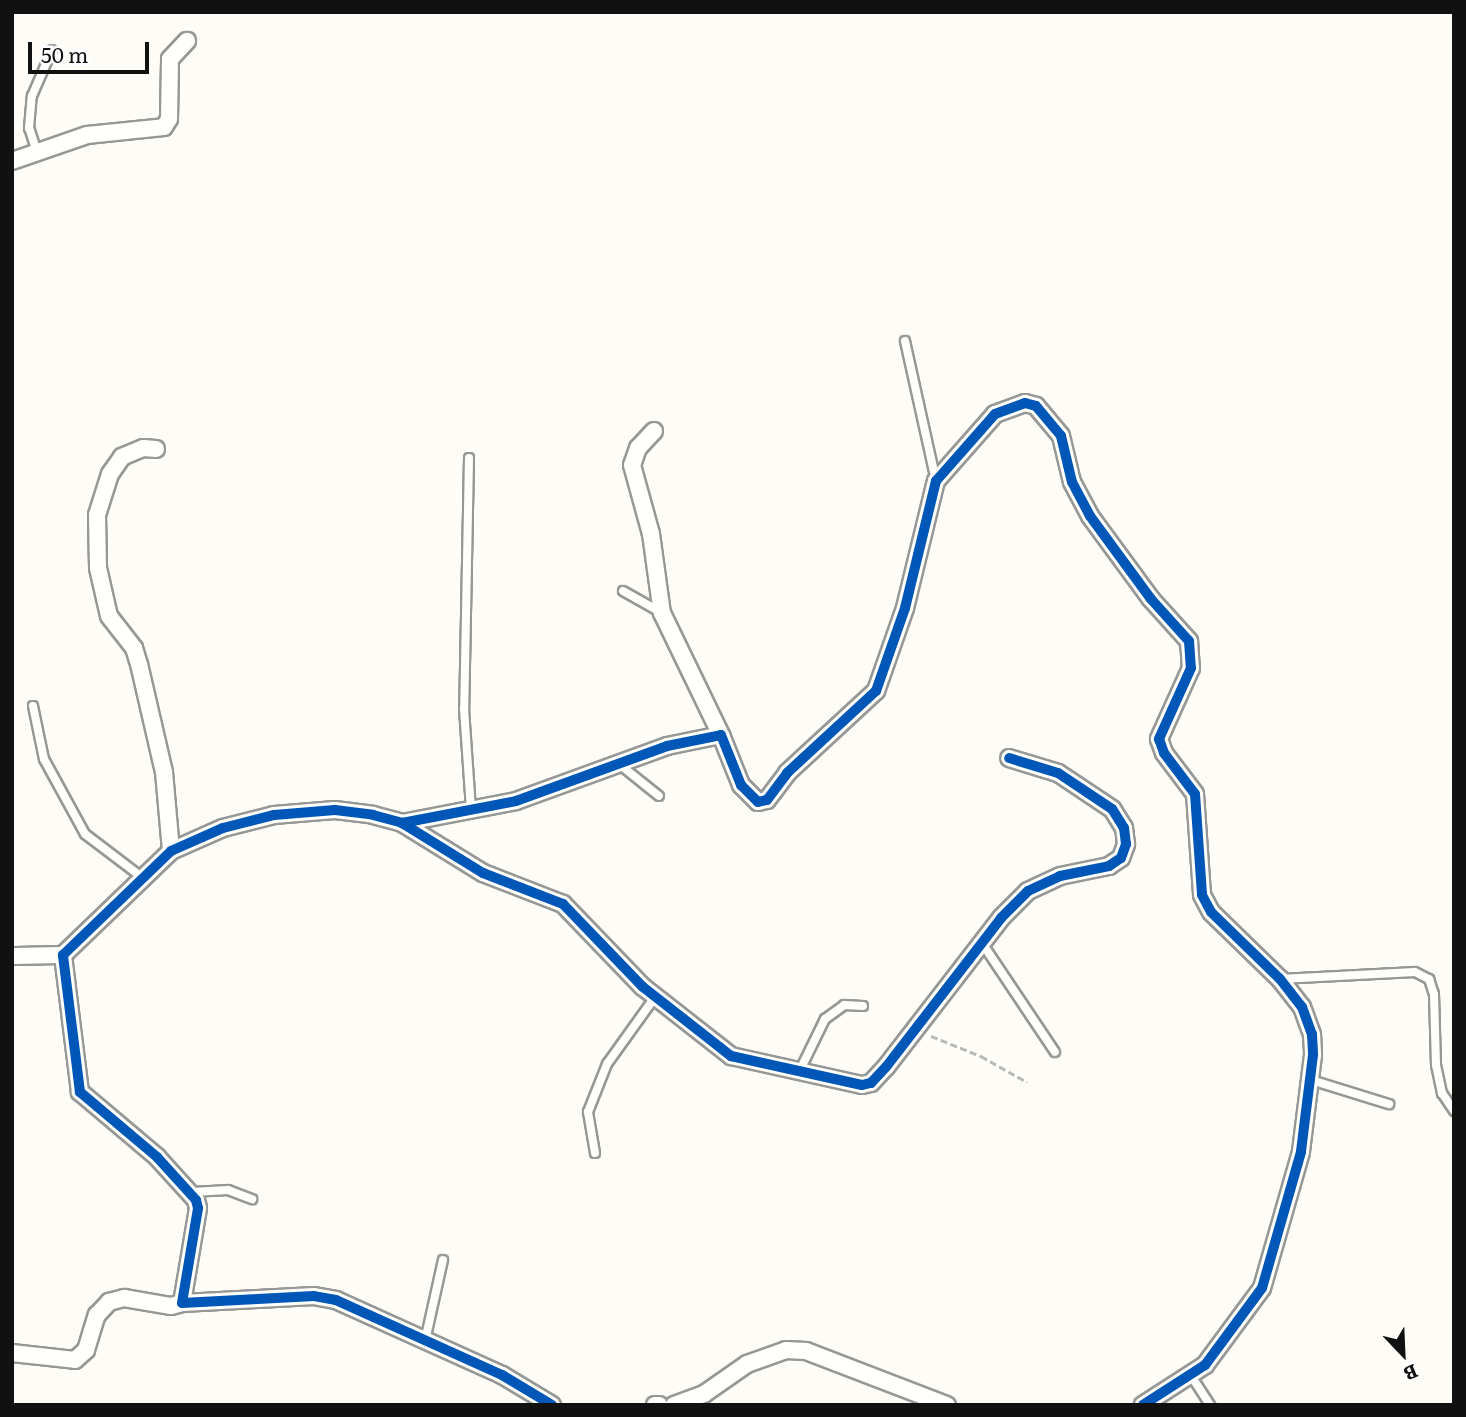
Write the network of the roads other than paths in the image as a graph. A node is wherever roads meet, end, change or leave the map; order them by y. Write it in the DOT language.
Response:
graph roads {
  1 [pos="187,41"];
  2 [pos="52,50"];
  3 [pos="37,152"];
  4 [pos="12,161"];
  5 [pos="905,341"];
  6 [pos="654,431"];
  7 [pos="156,449"];
  8 [pos="469,458"];
  9 [pos="936,481"];
  10 [pos="623,591"];
  11 [pos="662,612"];
  12 [pos="33,706"];
  13 [pos="721,735"];
  14 [pos="1009,758"];
  15 [pos="619,764"];
  16 [pos="659,796"];
  17 [pos="471,809"];
  18 [pos="402,823"];
  19 [pos="172,850"];
  20 [pos="143,878"];
  21 [pos="982,943"];
  22 [pos="63,955"];
  23 [pos="12,956"];
  24 [pos="1280,979"];
  25 [pos="655,997"];
  26 [pos="863,1006"];
  27 [pos="1055,1052"];
  28 [pos="800,1070"];
  29 [pos="1308,1079"];
  30 [pos="1389,1104"];
  31 [pos="1454,1111"];
  32 [pos="595,1153"];
  33 [pos="192,1192"];
  34 [pos="252,1199"];
  35 [pos="443,1260"];
  36 [pos="182,1303"];
  37 [pos="425,1341"];
  38 [pos="12,1353"];
  39 [pos="1190,1374"];
  40 [pos="552,1405"];
  41 [pos="674,1405"];
  42 [pos="947,1405"];
  43 [pos="1143,1405"];
  44 [pos="1210,1405"];
  1 -- 3 [label="street"];
  2 -- 3 [label="lane"];
  3 -- 4 [label="street"];
  5 -- 9 [label="lane"];
  6 -- 11 [label="street"];
  7 -- 19 [label="street"];
  8 -- 17 [label="lane"];
  9 -- 13 [label="street"];
  9 -- 24 [label="street"];
  10 -- 11 [label="lane"];
  11 -- 13 [label="street"];
  12 -- 20 [label="lane"];
  13 -- 15 [label="street"];
  14 -- 21 [label="street"];
  15 -- 16 [label="lane"];
  15 -- 17 [label="street"];
  17 -- 18 [label="street"];
  18 -- 19 [label="street"];
  18 -- 25 [label="street"];
  19 -- 20 [label="street"];
  20 -- 22 [label="street"];
  21 -- 27 [label="lane"];
  21 -- 28 [label="street"];
  22 -- 23 [label="street"];
  22 -- 33 [label="street"];
  24 -- 29 [label="street"];
  24 -- 31 [label="lane"];
  25 -- 28 [label="street"];
  25 -- 32 [label="lane"];
  26 -- 28 [label="lane"];
  29 -- 30 [label="lane"];
  29 -- 39 [label="street"];
  33 -- 34 [label="lane"];
  33 -- 36 [label="street"];
  35 -- 37 [label="lane"];
  36 -- 37 [label="street"];
  36 -- 38 [label="street"];
  37 -- 40 [label="street"];
  39 -- 43 [label="street"];
  39 -- 44 [label="lane"];
  41 -- 42 [label="street"];
}
